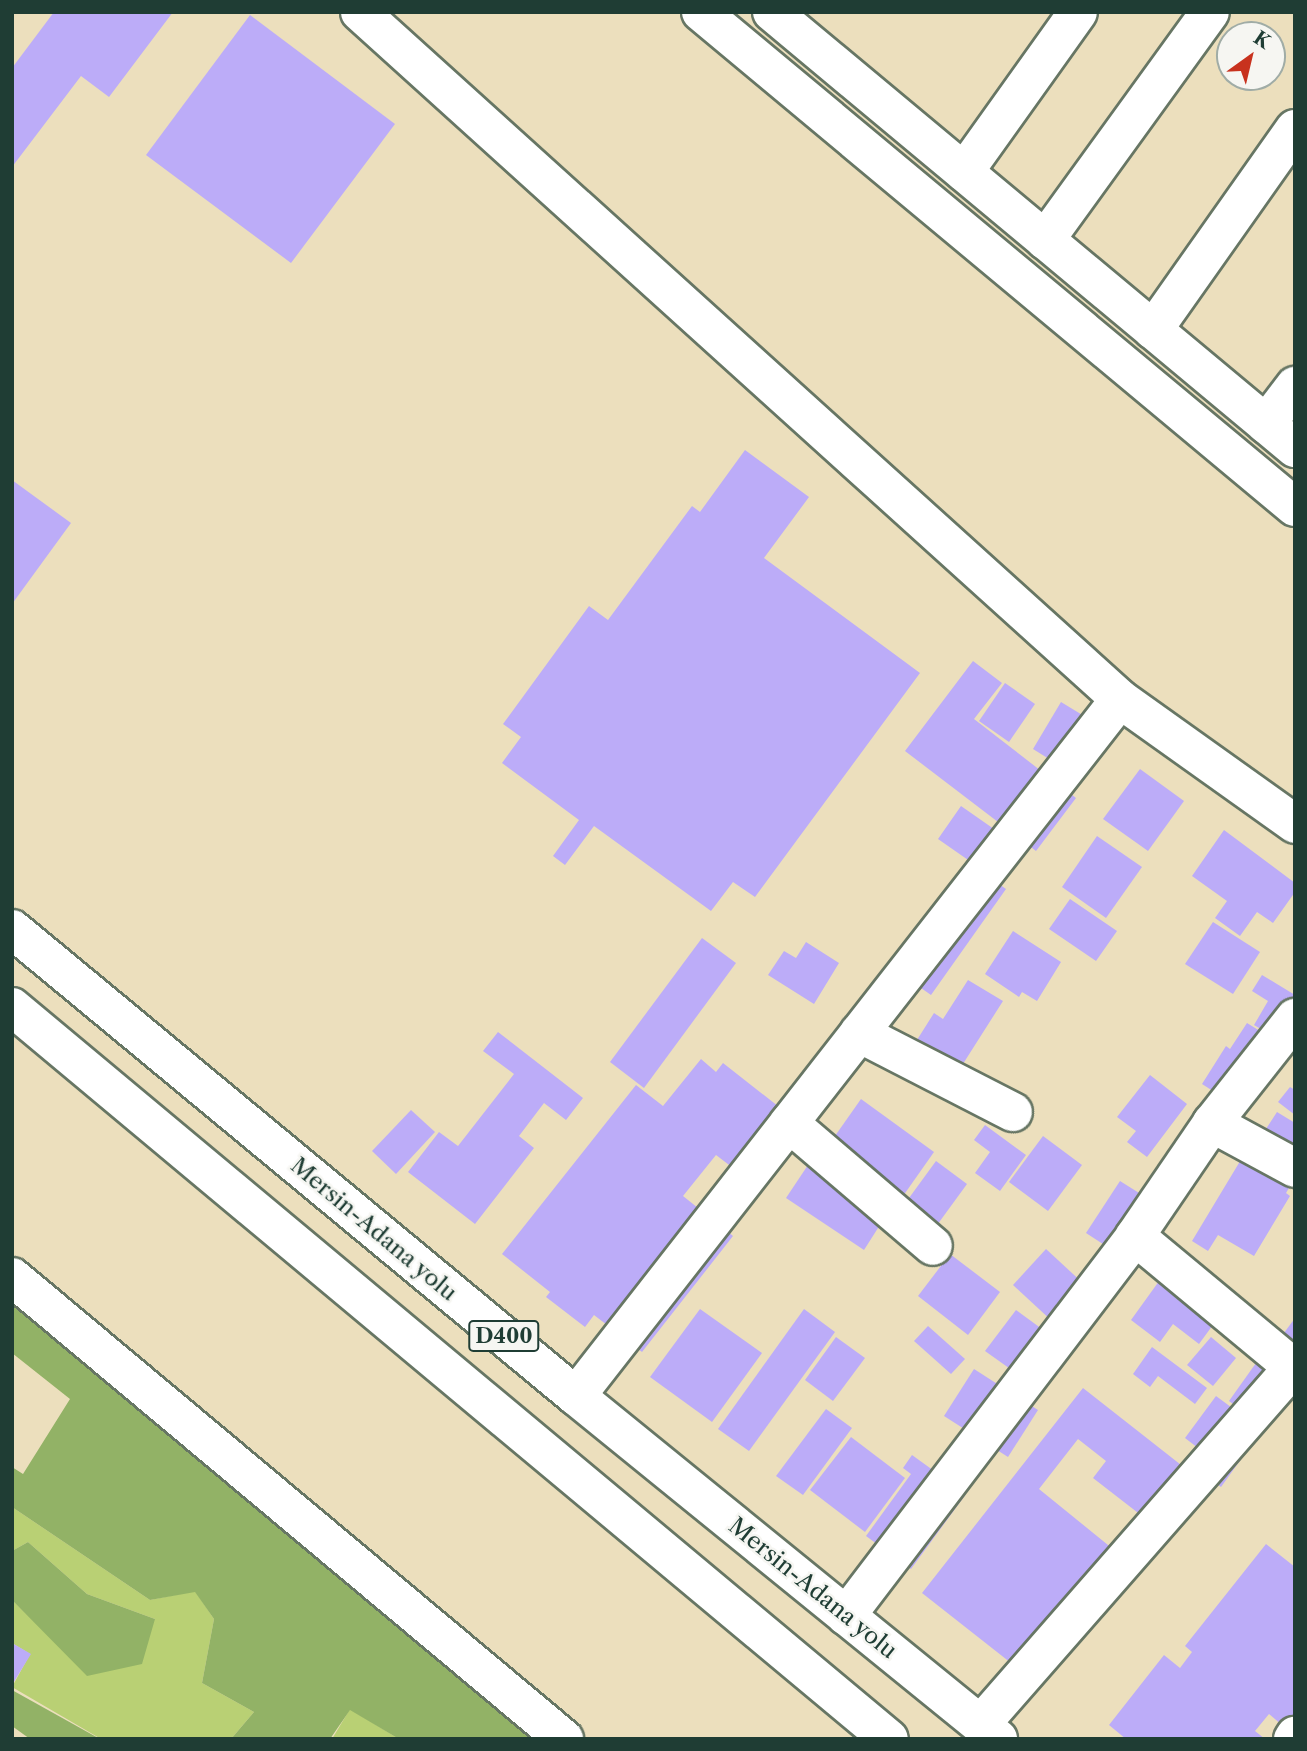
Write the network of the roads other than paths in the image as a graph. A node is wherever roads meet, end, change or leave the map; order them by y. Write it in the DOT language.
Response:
graph roads {
  1 [pos="360,12"];
  2 [pos="701,12"];
  3 [pos="772,12"];
  4 [pos="1079,12"];
  5 [pos="1210,12"];
  6 [pos="1295,129"];
  7 [pos="964,172"];
  8 [pos="1045,240"];
  9 [pos="1153,330"];
  10 [pos="1295,386"];
  11 [pos="1266,424"];
  12 [pos="1295,448"];
  13 [pos="1295,507"];
  14 [pos="1120,699"];
  15 [pos="1295,824"];
  16 [pos="12,929"];
  17 [pos="12,1006"];
  18 [pos="1295,1018"];
  19 [pos="859,1033"];
  20 [pos="1013,1112"];
  21 [pos="789,1123"];
  22 [pos="1212,1123"];
  23 [pos="1295,1168"];
  24 [pos="1135,1236"];
  25 [pos="933,1247"];
  26 [pos="12,1277"];
  27 [pos="1294,1366"];
  28 [pos="576,1396"];
  29 [pos="846,1616"];
  30 [pos="989,1732"];
  31 [pos="564,1739"];
  32 [pos="889,1739"];
  1 -- 14 [label="main road"];
  2 -- 13 [label="main road"];
  3 -- 7 [label="main road"];
  4 -- 7 [label="main road"];
  5 -- 8 [label="main road"];
  6 -- 9 [label="main road"];
  7 -- 8 [label="main road"];
  8 -- 9 [label="main road"];
  9 -- 11 [label="main road"];
  10 -- 11 [label="main road"];
  11 -- 12 [label="main road"];
  14 -- 15 [label="main road"];
  14 -- 19 [label="main road"];
  16 -- 28 [label="main road, Mersin-Adana yolu / D400"];
  17 -- 32 [label="main road, D400"];
  18 -- 22 [label="main road"];
  19 -- 20 [label="main road"];
  19 -- 21 [label="main road"];
  21 -- 25 [label="main road"];
  21 -- 28 [label="main road"];
  22 -- 23 [label="main road"];
  22 -- 24 [label="main road"];
  24 -- 27 [label="main road"];
  24 -- 29 [label="main road"];
  26 -- 31 [label="main road"];
  27 -- 30 [label="main road"];
  28 -- 29 [label="main road, Mersin-Adana yolu / D400"];
  29 -- 30 [label="main road, Mersin-Adana yolu / D400"];
}
